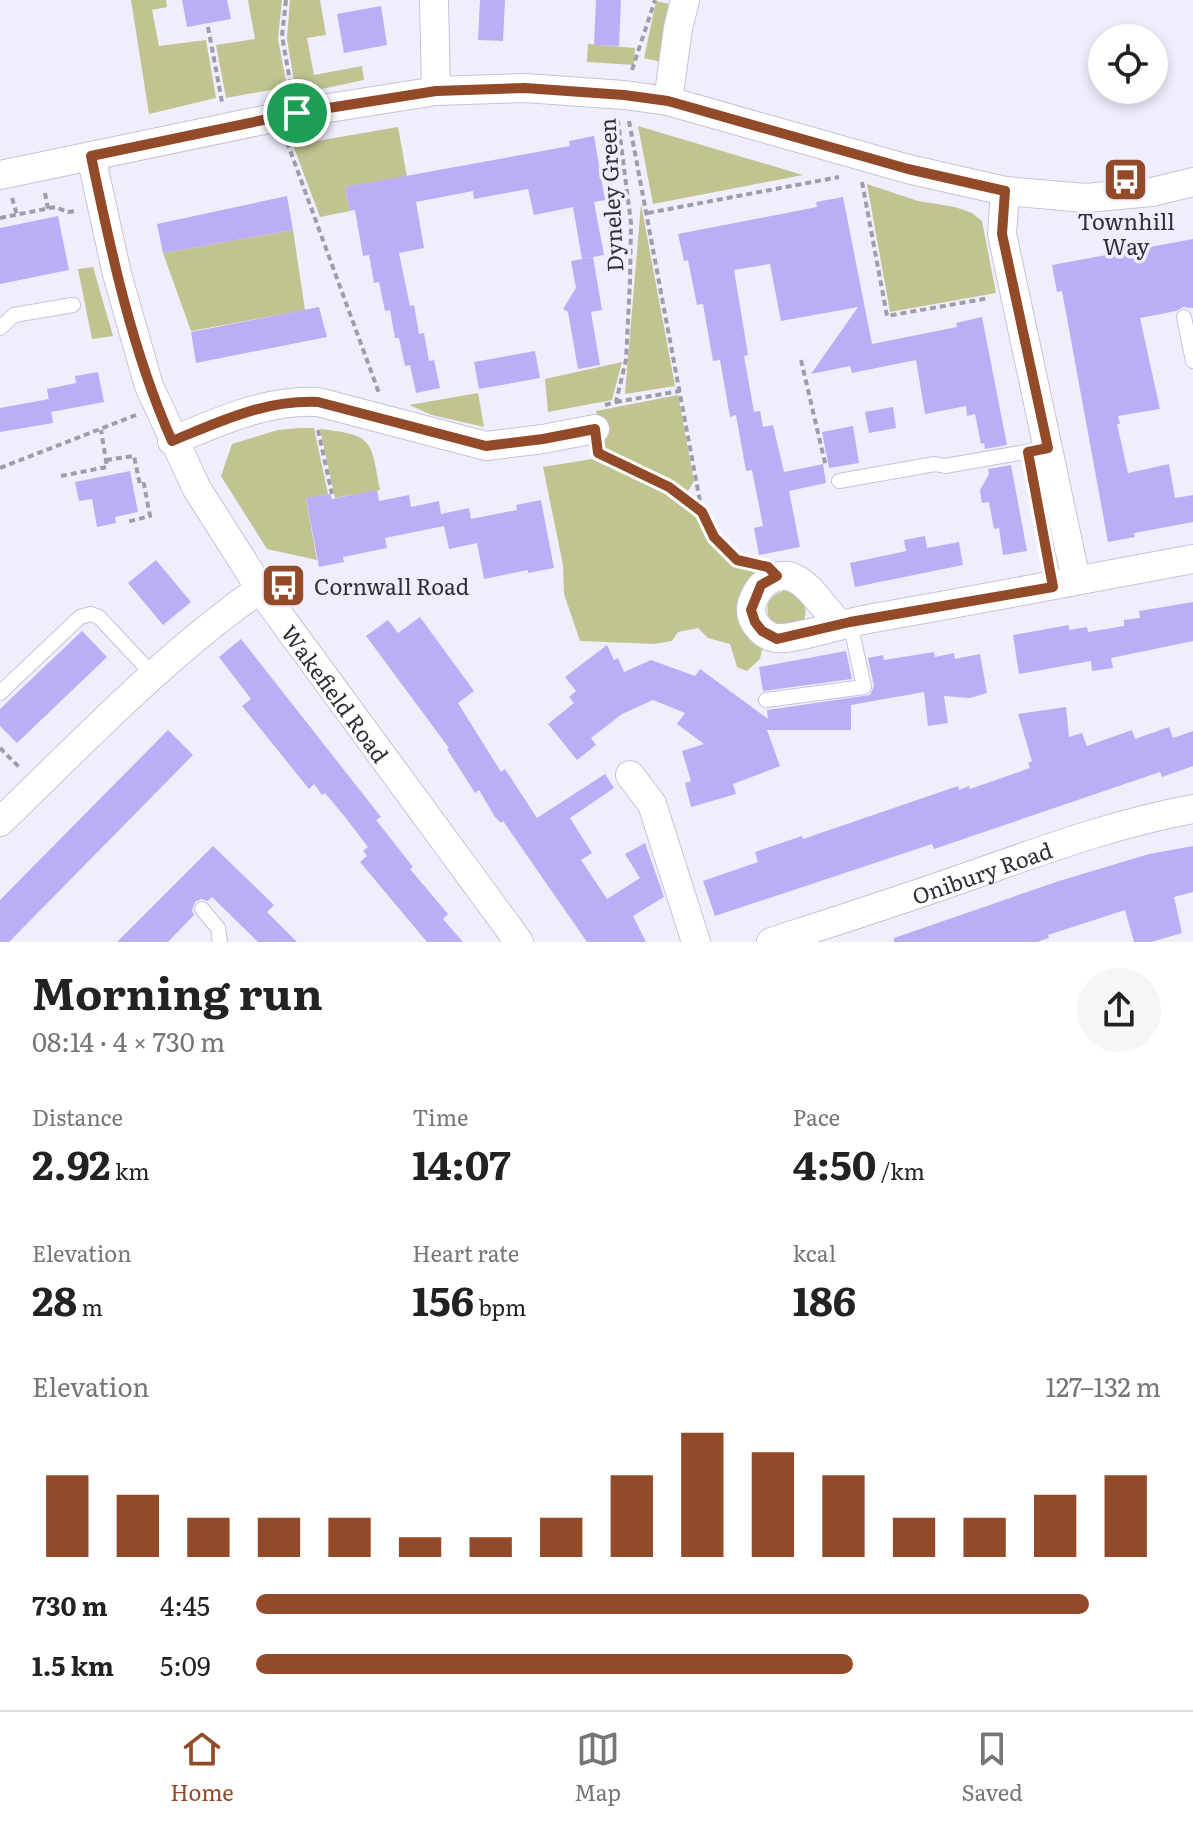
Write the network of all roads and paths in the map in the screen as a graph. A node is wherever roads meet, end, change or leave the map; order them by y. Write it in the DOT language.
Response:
graph roads {
  1 [pos="286,0"];
  2 [pos="434,0"];
  3 [pos="655,0"];
  4 [pos="685,0"];
  5 [pos="208,27"];
  6 [pos="436,91"];
  7 [pos="624,95"];
  8 [pos="668,101"];
  9 [pos="288,115"];
  10 [pos="227,128"];
  11 [pos="91,156"];
  12 [pos="842,177"];
  13 [pos="857,177"];
  14 [pos="1193,182"];
  15 [pos="6,186"];
  16 [pos="1005,191"];
  17 [pos="68,212"];
  18 [pos="648,213"];
  19 [pos="17,215"];
  20 [pos="0,218"];
  21 [pos="999,296"];
  22 [pos="73,305"];
  23 [pos="1184,317"];
  24 [pos="0,328"];
  25 [pos="801,360"];
  26 [pos="1193,361"];
  27 [pos="680,391"];
  28 [pos="318,402"];
  29 [pos="616,402"];
  30 [pos="157,406"];
  31 [pos="388,419"];
  32 [pos="595,429"];
  33 [pos="101,430"];
  34 [pos="172,441"];
  35 [pos="1048,448"];
  36 [pos="106,460"];
  37 [pos="0,468"];
  38 [pos="61,476"];
  39 [pos="839,481"];
  40 [pos="332,494"];
  41 [pos="702,512"];
  42 [pos="127,522"];
  43 [pos="1193,559"];
  44 [pos="777,576"];
  45 [pos="1076,580"];
  46 [pos="260,589"];
  47 [pos="845,623"];
  48 [pos="153,675"];
  49 [pos="0,693"];
  50 [pos="766,700"];
  51 [pos="630,775"];
  52 [pos="1193,809"];
  53 [pos="0,822"];
  54 [pos="202,909"];
  55 [pos="220,942"];
  56 [pos="519,942"];
  57 [pos="696,942"];
  58 [pos="771,942"];
  1 -- 9 [label="path"];
  2 -- 6 [label="street"];
  3 -- 7 [label="path"];
  4 -- 8 [label="street"];
  5 -- 10 [label="path"];
  6 -- 7 [label="street"];
  6 -- 9 [label="street"];
  7 -- 8 [label="street"];
  7 -- 18 [label="path, Dyneley Green"];
  7 -- 29 [label="path, Dyneley Green"];
  8 -- 16 [label="street"];
  9 -- 10 [label="street"];
  9 -- 31 [label="path"];
  10 -- 11 [label="street"];
  11 -- 15 [label="street"];
  11 -- 30 [label="street, Wakefield Road"];
  12 -- 18 [label="path"];
  13 -- 21 [label="path"];
  14 -- 16 [label="street"];
  15 -- 19 [label="path"];
  16 -- 35 [label="street"];
  17 -- 19 [label="path"];
  18 -- 27 [label="path, Dyneley Green"];
  19 -- 20 [label="path"];
  22 -- 24 [label="lane"];
  23 -- 26 [label="lane"];
  25 -- 39 [label="path"];
  27 -- 29 [label="path"];
  27 -- 41 [label="path, Dyneley Green"];
  28 -- 31 [label="street"];
  28 -- 34 [label="street"];
  28 -- 40 [label="path"];
  29 -- 32 [label="path"];
  30 -- 33 [label="path"];
  30 -- 34 [label="street, Wakefield Road"];
  31 -- 32 [label="street"];
  32 -- 41 [label="path, Dyneley Green"];
  33 -- 36 [label="path"];
  33 -- 37 [label="path"];
  34 -- 46 [label="street, Wakefield Road"];
  35 -- 39 [label="lane"];
  35 -- 45 [label="street"];
  36 -- 38 [label="path"];
  36 -- 42 [label="path"];
  41 -- 44 [label="path, Dyneley Green"];
  43 -- 45 [label="street"];
  44 -- 47 [label="street"];
  44 -- 47 [label="street"];
  45 -- 47 [label="street"];
  46 -- 48 [label="street"];
  46 -- 56 [label="street, Wakefield Road"];
  47 -- 50 [label="lane"];
  48 -- 49 [label="lane"];
  48 -- 53 [label="street"];
  51 -- 57 [label="street"];
  52 -- 58 [label="street, Onibury Road"];
  54 -- 55 [label="lane"];
}
